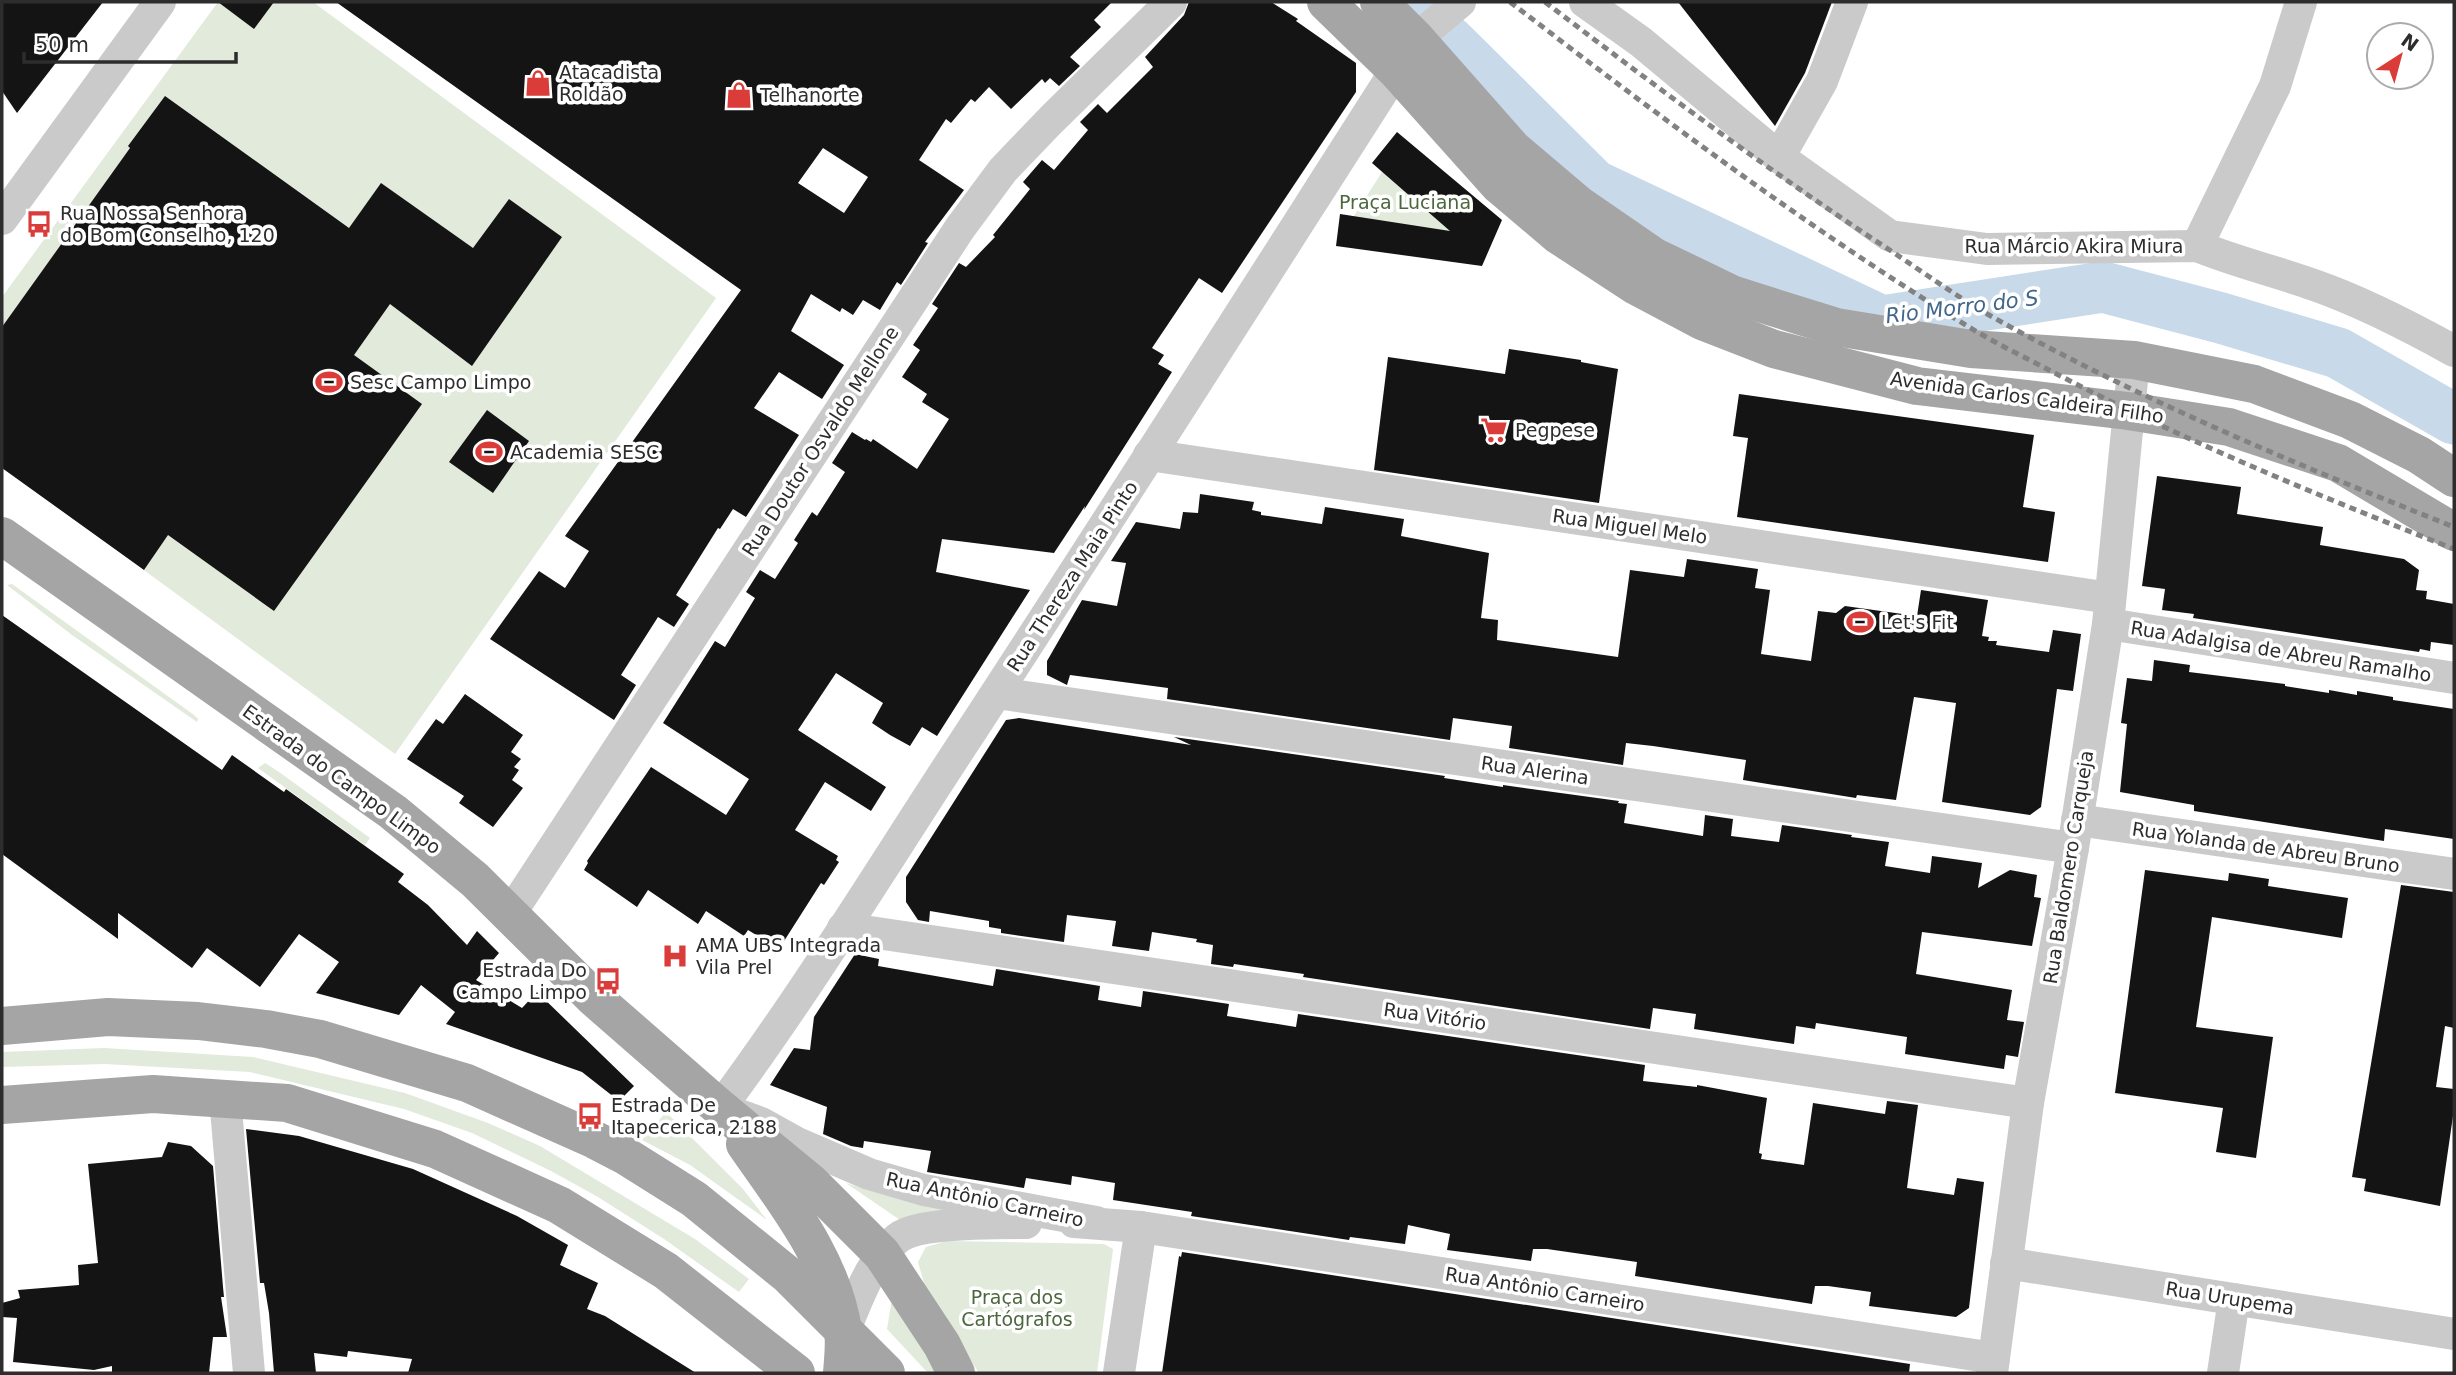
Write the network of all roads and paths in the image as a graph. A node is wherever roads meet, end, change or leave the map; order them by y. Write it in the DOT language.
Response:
graph roads {
  1 [pos="160,2"];
  2 [pos="1171,2"];
  3 [pos="1326,2"];
  4 [pos="1379,2"];
  5 [pos="1460,2"];
  6 [pos="1585,2"];
  7 [pos="1852,2"];
  8 [pos="2301,2"];
  9 [pos="1406,54"];
  10 [pos="1779,157"];
  11 [pos="2,219"];
  12 [pos="2197,246"];
  13 [pos="2454,351"];
  14 [pos="2134,360"];
  15 [pos="2128,411"];
  16 [pos="1149,455"];
  17 [pos="2454,478"];
  18 [pos="2454,532"];
  19 [pos="2,536"];
  20 [pos="2109,611"];
  21 [pos="2454,678"];
  22 [pos="997,693"];
  23 [pos="2075,834"];
  24 [pos="2454,874"];
  25 [pos="510,914"];
  26 [pos="843,928"];
  27 [pos="2,1026"];
  28 [pos="225,1098"];
  29 [pos="2028,1103"];
  30 [pos="2,1105"];
  31 [pos="720,1108"];
  32 [pos="1096,1222"];
  33 [pos="1141,1227"];
  34 [pos="882,1254"];
  35 [pos="2006,1263"];
  36 [pos="2234,1299"];
  37 [pos="844,1331"];
  38 [pos="2454,1334"];
  39 [pos="1993,1366"];
  40 [pos="249,1373"];
  41 [pos="796,1373"];
  42 [pos="842,1373"];
  43 [pos="886,1373"];
  44 [pos="956,1373"];
  45 [pos="1119,1373"];
  46 [pos="2223,1373"];
  1 -- 11 [label="street"];
  2 -- 25 [label="street, Rua Doutor Osvaldo Mellone"];
  3 -- 9 [label="main road, Avenida Carlos Caldeira Filho"];
  4 -- 9 [label="main road, Avenida Carlos Caldeira Filho"];
  5 -- 9 [label="street, Rua Thereza Maia Pinto"];
  6 -- 10 [label="street, Rua Márcio Akira Miura"];
  7 -- 10 [label="street"];
  8 -- 12 [label="street"];
  9 -- 14 [label="main road, Avenida Carlos Caldeira Filho"];
  9 -- 15 [label="main road, Avenida Carlos Caldeira Filho"];
  9 -- 16 [label="street, Rua Thereza Maia Pinto"];
  10 -- 12 [label="street, Rua Márcio Akira Miura"];
  12 -- 13 [label="street, Rua Márcio Akira Miura"];
  14 -- 15 [label="street, Rua Baldomero Carqueja"];
  14 -- 17 [label="main road, Avenida Carlos Caldeira Filho"];
  15 -- 18 [label="main road, Avenida Carlos Caldeira Filho"];
  15 -- 20 [label="street, Rua Baldomero Carqueja"];
  16 -- 20 [label="street, Rua Miguel Melo"];
  16 -- 22 [label="street, Rua Thereza Maia Pinto"];
  19 -- 25 [label="main road, Estrada do Campo Limpo"];
  20 -- 21 [label="street, Rua Adalgisa de Abreu Ramalho"];
  20 -- 23 [label="street, Rua Baldomero Carqueja"];
  22 -- 23 [label="street, Rua Alerina"];
  22 -- 26 [label="street, Rua Thereza Maia Pinto"];
  23 -- 24 [label="street, Rua Yolanda de Abreu Bruno"];
  23 -- 29 [label="street, Rua Baldomero Carqueja"];
  25 -- 31 [label="main road, Estrada do Campo Limpo"];
  26 -- 29 [label="street, Rua Vitório"];
  26 -- 31 [label="street, Rua Thereza Maia Pinto"];
  27 -- 37 [label="main road"];
  28 -- 30 [label="main road"];
  28 -- 40 [label="street"];
  28 -- 41 [label="main road"];
  29 -- 35 [label="street, Rua Baldomero Carqueja"];
  31 -- 32 [label="street, Rua Antônio Carneiro"];
  31 -- 34 [label="main road, Estrada do Campo Limpo"];
  31 -- 37 [label="main road, Estrada do Campo Limpo"];
  32 -- 33 [label="street, Rua Antônio Carneiro"];
  32 -- 34 [label="street, Rua Antônio Carneiro"];
  33 -- 39 [label="street, Rua Antônio Carneiro"];
  33 -- 45 [label="street"];
  34 -- 37 [label="street, Rua Antônio Carneiro"];
  34 -- 44 [label="main road, Estrada do Campo Limpo"];
  35 -- 36 [label="street, Rua Urupema"];
  35 -- 39 [label="street, Rua Baldomero Carqueja"];
  36 -- 38 [label="street, Rua Urupema"];
  36 -- 46 [label="street"];
  37 -- 42 [label="main road, Estrada do Campo Limpo"];
  37 -- 43 [label="main road"];
}
